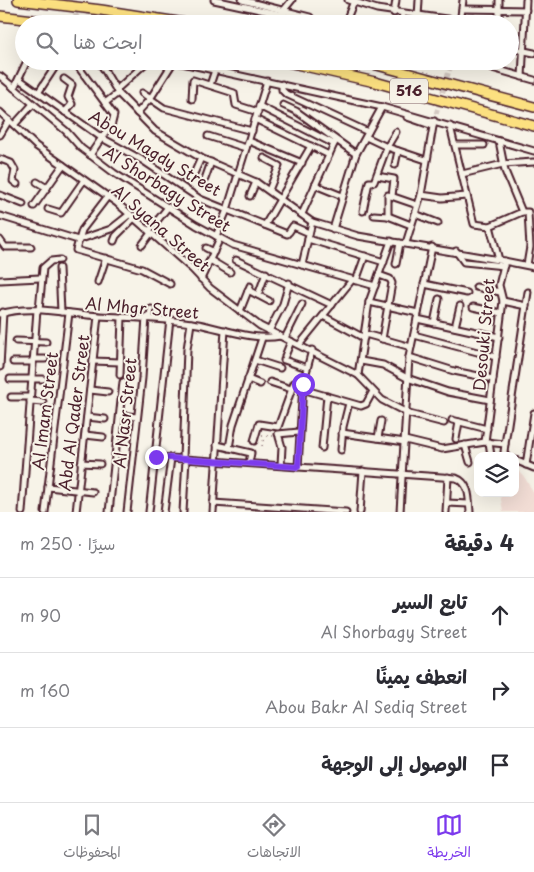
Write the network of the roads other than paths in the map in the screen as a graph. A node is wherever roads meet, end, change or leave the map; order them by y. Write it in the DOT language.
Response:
graph roads {
  1 [pos="18,0"];
  2 [pos="214,0"];
  3 [pos="242,0"];
  4 [pos="273,0"];
  5 [pos="292,0"];
  6 [pos="396,0"];
  7 [pos="419,0"];
  8 [pos="463,0"];
  9 [pos="499,0"];
  10 [pos="526,0"];
  11 [pos="352,1"];
  12 [pos="270,7"];
  13 [pos="462,9"];
  14 [pos="499,10"];
  15 [pos="526,10"];
  16 [pos="284,11"];
  17 [pos="394,13"];
  18 [pos="403,14"];
  19 [pos="133,15"];
  20 [pos="285,15"];
  21 [pos="303,15"];
  22 [pos="348,15"];
  23 [pos="410,15"];
  24 [pos="418,15"];
  25 [pos="461,15"];
  26 [pos="499,15"];
  27 [pos="0,16"];
  28 [pos="15,18"];
  29 [pos="519,50"];
  30 [pos="525,51"];
  31 [pos="534,53"];
  32 [pos="22,70"];
  33 [pos="53,70"];
  34 [pos="81,70"];
  35 [pos="105,70"];
  36 [pos="139,70"];
  37 [pos="168,70"];
  38 [pos="215,70"];
  39 [pos="322,70"];
  40 [pos="395,70"];
  41 [pos="499,70"];
  42 [pos="0,76"];
  43 [pos="522,77"];
  44 [pos="18,79"];
  45 [pos="64,79"];
  46 [pos="534,80"];
  47 [pos="267,81"];
  48 [pos="282,84"];
  49 [pos="210,85"];
  50 [pos="238,86"];
  51 [pos="14,88"];
  52 [pos="117,91"];
  53 [pos="38,93"];
  54 [pos="142,93"];
  55 [pos="235,94"];
  56 [pos="150,99"];
  57 [pos="192,99"];
  58 [pos="106,103"];
  59 [pos="34,104"];
  60 [pos="284,105"];
  61 [pos="382,108"];
  62 [pos="534,108"];
  63 [pos="258,109"];
  64 [pos="0,112"];
  65 [pos="65,112"];
  66 [pos="137,113"];
  67 [pos="255,119"];
  68 [pos="307,119"];
  69 [pos="9,120"];
  70 [pos="433,124"];
  71 [pos="14,125"];
  72 [pos="450,126"];
  73 [pos="534,126"];
  74 [pos="300,127"];
  75 [pos="252,131"];
  76 [pos="396,132"];
  77 [pos="367,134"];
  78 [pos="0,135"];
  79 [pos="208,136"];
  80 [pos="102,138"];
  81 [pos="249,141"];
  82 [pos="499,141"];
  83 [pos="335,142"];
  84 [pos="456,145"];
  85 [pos="484,145"];
  86 [pos="311,146"];
  87 [pos="246,148"];
  88 [pos="386,148"];
  89 [pos="398,151"];
  90 [pos="534,151"];
  91 [pos="356,154"];
  92 [pos="90,155"];
  93 [pos="329,155"];
  94 [pos="201,158"];
  95 [pos="264,158"];
  96 [pos="0,159"];
  97 [pos="426,160"];
  98 [pos="211,162"];
  99 [pos="534,162"];
  100 [pos="302,163"];
  101 [pos="503,164"];
  102 [pos="63,165"];
  103 [pos="395,165"];
  104 [pos="239,173"];
  105 [pos="462,174"];
  106 [pos="184,176"];
  107 [pos="376,176"];
  108 [pos="205,179"];
  109 [pos="84,180"];
  110 [pos="37,182"];
  111 [pos="256,182"];
  112 [pos="16,184"];
  113 [pos="315,185"];
  114 [pos="46,188"];
  115 [pos="269,190"];
  116 [pos="0,195"];
  117 [pos="420,195"];
  118 [pos="108,196"];
  119 [pos="250,196"];
  120 [pos="342,196"];
  121 [pos="392,196"];
  122 [pos="467,196"];
  123 [pos="281,199"];
  124 [pos="22,204"];
  125 [pos="417,205"];
  126 [pos="34,206"];
  127 [pos="168,207"];
  128 [pos="48,209"];
  129 [pos="227,210"];
  130 [pos="363,211"];
  131 [pos="522,212"];
  132 [pos="302,214"];
  133 [pos="415,214"];
  134 [pos="374,215"];
  135 [pos="0,216"];
  136 [pos="132,216"];
  137 [pos="388,216"];
  138 [pos="312,222"];
  139 [pos="438,223"];
  140 [pos="265,225"];
  141 [pos="411,225"];
  142 [pos="490,226"];
  143 [pos="531,227"];
  144 [pos="333,229"];
  145 [pos="150,232"];
  146 [pos="309,233"];
  147 [pos="218,237"];
  148 [pos="308,239"];
  149 [pos="0,240"];
  150 [pos="78,240"];
  151 [pos="392,241"];
  152 [pos="114,242"];
  153 [pos="403,243"];
  154 [pos="142,245"];
  155 [pos="31,246"];
  156 [pos="432,247"];
  157 [pos="206,248"];
  158 [pos="456,251"];
  159 [pos="214,252"];
  160 [pos="365,256"];
  161 [pos="106,258"];
  162 [pos="60,260"];
  163 [pos="210,260"];
  164 [pos="236,260"];
  165 [pos="384,262"];
  166 [pos="503,262"];
  167 [pos="396,264"];
  168 [pos="302,266"];
  169 [pos="527,266"];
  170 [pos="534,267"];
  171 [pos="59,268"];
  172 [pos="230,272"];
  173 [pos="266,273"];
  174 [pos="379,275"];
  175 [pos="40,278"];
  176 [pos="201,279"];
  177 [pos="0,280"];
  178 [pos="354,280"];
  179 [pos="98,282"];
  180 [pos="289,283"];
  181 [pos="170,284"];
  182 [pos="424,284"];
  183 [pos="375,286"];
  184 [pos="476,287"];
  185 [pos="500,292"];
  186 [pos="528,292"];
  187 [pos="468,293"];
  188 [pos="258,295"];
  189 [pos="439,299"];
  190 [pos="269,301"];
  191 [pos="503,301"];
  192 [pos="369,302"];
  193 [pos="302,304"];
  194 [pos="332,305"];
  195 [pos="388,306"];
  196 [pos="460,306"];
  197 [pos="526,306"];
  198 [pos="473,307"];
  199 [pos="151,309"];
  200 [pos="38,310"];
  201 [pos="240,311"];
  202 [pos="62,312"];
  203 [pos="1,313"];
  204 [pos="69,313"];
  205 [pos="418,313"];
  206 [pos="502,313"];
  207 [pos="98,316"];
  208 [pos="323,316"];
  209 [pos="122,317"];
  210 [pos="148,317"];
  211 [pos="170,319"];
  212 [pos="417,319"];
  213 [pos="191,323"];
  214 [pos="434,323"];
  215 [pos="455,327"];
  216 [pos="225,330"];
  217 [pos="269,331"];
  218 [pos="414,335"];
  219 [pos="365,336"];
  220 [pos="283,337"];
  221 [pos="498,337"];
  222 [pos="262,338"];
  223 [pos="382,339"];
  224 [pos="16,341"];
  225 [pos="292,341"];
  226 [pos="34,342"];
  227 [pos="46,342"];
  228 [pos="300,344"];
  229 [pos="411,347"];
  230 [pos="312,350"];
  231 [pos="409,357"];
  232 [pos="496,357"];
  233 [pos="45,359"];
  234 [pos="255,360"];
  235 [pos="33,361"];
  236 [pos="94,361"];
  237 [pos="361,361"];
  238 [pos="12,362"];
  239 [pos="120,362"];
  240 [pos="0,368"];
  241 [pos="280,368"];
  242 [pos="307,368"];
  243 [pos="120,375"];
  244 [pos="358,375"];
  245 [pos="407,378"];
  246 [pos="10,379"];
  247 [pos="32,379"];
  248 [pos="43,379"];
  249 [pos="248,379"];
  250 [pos="493,379"];
  251 [pos="124,382"];
  252 [pos="270,382"];
  253 [pos="260,384"];
  254 [pos="302,387"];
  255 [pos="90,390"];
  256 [pos="291,390"];
  257 [pos="108,392"];
  258 [pos="372,392"];
  259 [pos="327,396"];
  260 [pos="10,397"];
  261 [pos="30,399"];
  262 [pos="490,400"];
  263 [pos="43,402"];
  264 [pos="349,403"];
  265 [pos="406,412"];
  266 [pos="534,413"];
  267 [pos="120,415"];
  268 [pos="87,417"];
  269 [pos="137,417"];
  270 [pos="266,417"];
  271 [pos="105,419"];
  272 [pos="452,420"];
  273 [pos="381,421"];
  274 [pos="459,422"];
  275 [pos="264,423"];
  276 [pos="444,423"];
  277 [pos="487,429"];
  278 [pos="299,432"];
  279 [pos="85,434"];
  280 [pos="342,434"];
  281 [pos="103,437"];
  282 [pos="378,438"];
  283 [pos="456,439"];
  284 [pos="254,441"];
  285 [pos="405,441"];
  286 [pos="487,442"];
  287 [pos="505,444"];
  288 [pos="217,445"];
  289 [pos="465,445"];
  290 [pos="229,448"];
  291 [pos="322,448"];
  292 [pos="341,450"];
  293 [pos="490,452"];
  294 [pos="504,452"];
  295 [pos="156,457"];
  296 [pos="171,458"];
  297 [pos="185,459"];
  298 [pos="216,461"];
  299 [pos="81,462"];
  300 [pos="470,462"];
  301 [pos="519,462"];
  302 [pos="249,463"];
  303 [pos="100,464"];
  304 [pos="526,465"];
  305 [pos="281,466"];
  306 [pos="298,467"];
  307 [pos="534,468"];
  308 [pos="363,471"];
  309 [pos="402,474"];
  310 [pos="448,477"];
  311 [pos="48,487"];
  312 [pos="78,490"];
  313 [pos="93,492"];
  314 [pos="213,503"];
  315 [pos="447,503"];
  316 [pos="469,504"];
  317 [pos="22,512"];
  318 [pos="45,512"];
  319 [pos="76,512"];
  320 [pos="109,512"];
  321 [pos="127,512"];
  322 [pos="149,512"];
  323 [pos="164,512"];
  324 [pos="183,512"];
  325 [pos="213,512"];
  326 [pos="346,512"];
  327 [pos="360,512"];
  328 [pos="400,512"];
  329 [pos="446,512"];
  330 [pos="470,512"];
  1 -- 19 [label="highway"];
  2 -- 20 [label="street"];
  3 -- 12 [label="street"];
  4 -- 12 [label="street"];
  5 -- 16 [label="street"];
  6 -- 17 [label="street"];
  7 -- 24 [label="street"];
  8 -- 13 [label="street"];
  9 -- 14 [label="street"];
  10 -- 15 [label="street"];
  11 -- 17 [label="street"];
  11 -- 22 [label="street"];
  12 -- 16 [label="street"];
  13 -- 14 [label="street"];
  13 -- 25 [label="street"];
  14 -- 15 [label="street"];
  14 -- 26 [label="street"];
  15 -- 30 [label="street"];
  16 -- 21 [label="street"];
  17 -- 18 [label="street"];
  18 -- 23 [label="street"];
  27 -- 28 [label="highway"];
  29 -- 30 [label="street"];
  30 -- 31 [label="street"];
  30 -- 43 [label="street"];
  32 -- 44 [label="street"];
  33 -- 53 [label="street"];
  34 -- 58 [label="street"];
  35 -- 52 [label="street"];
  36 -- 52 [label="street"];
  37 -- 56 [label="street"];
  38 -- 47 [label="street"];
  38 -- 49 [label="street"];
  39 -- 73 [label="highway, 516"];
  40 -- 62 [label="highway, 516"];
  41 -- 43 [label="street"];
  42 -- 51 [label="street, Al Shorbagy Street"];
  43 -- 46 [label="street"];
  44 -- 51 [label="street"];
  44 -- 53 [label="street, Abou Magdy Street"];
  45 -- 65 [label="street"];
  47 -- 48 [label="street"];
  47 -- 63 [label="street"];
  48 -- 61 [label="street"];
  48 -- 77 [label="street"];
  49 -- 55 [label="street"];
  49 -- 57 [label="street"];
  50 -- 55 [label="street"];
  51 -- 59 [label="street, Al Shorbagy Street"];
  52 -- 58 [label="street"];
  52 -- 66 [label="street"];
  53 -- 65 [label="street, Abou Magdy Street"];
  54 -- 56 [label="street"];
  55 -- 63 [label="street"];
  56 -- 66 [label="street"];
  56 -- 75 [label="street"];
  58 -- 80 [label="street"];
  59 -- 71 [label="street"];
  59 -- 92 [label="street, Al Shorbagy Street"];
  60 -- 68 [label="street"];
  61 -- 70 [label="street"];
  61 -- 77 [label="street"];
  63 -- 67 [label="street"];
  63 -- 74 [label="street"];
  64 -- 69 [label="street, Al Syana Street"];
  65 -- 80 [label="street, Abou Magdy Street"];
  66 -- 94 [label="street"];
  67 -- 75 [label="street"];
  67 -- 86 [label="street"];
  68 -- 74 [label="street"];
  68 -- 83 [label="street"];
  69 -- 71 [label="street, Al Syana Street"];
  69 -- 78 [label="street"];
  70 -- 72 [label="street"];
  70 -- 97 [label="street"];
  71 -- 102 [label="street, Al Syana Street"];
  72 -- 82 [label="street"];
  72 -- 84 [label="street"];
  74 -- 83 [label="street"];
  75 -- 81 [label="street"];
  76 -- 88 [label="street"];
  77 -- 88 [label="street"];
  77 -- 91 [label="street"];
  79 -- 87 [label="street"];
  80 -- 92 [label="street"];
  80 -- 129 [label="street, Abou Magdy Street"];
  81 -- 87 [label="street"];
  81 -- 100 [label="street"];
  82 -- 90 [label="street"];
  82 -- 101 [label="street"];
  83 -- 91 [label="street"];
  83 -- 93 [label="street"];
  84 -- 85 [label="street"];
  84 -- 105 [label="street"];
  86 -- 93 [label="street"];
  86 -- 100 [label="street"];
  87 -- 104 [label="street"];
  88 -- 89 [label="street"];
  88 -- 107 [label="street"];
  89 -- 97 [label="street"];
  89 -- 103 [label="street"];
  91 -- 120 [label="street"];
  92 -- 127 [label="street, Al Shorbagy Street"];
  93 -- 113 [label="street"];
  94 -- 98 [label="street"];
  94 -- 106 [label="street"];
  95 -- 115 [label="street"];
  96 -- 112 [label="street"];
  97 -- 117 [label="street"];
  98 -- 104 [label="street"];
  98 -- 108 [label="street"];
  99 -- 101 [label="street"];
  100 -- 123 [label="street"];
  101 -- 105 [label="street"];
  101 -- 131 [label="street"];
  102 -- 109 [label="street, Al Syana Street"];
  102 -- 114 [label="street"];
  104 -- 111 [label="street"];
  104 -- 129 [label="street"];
  105 -- 122 [label="street"];
  107 -- 121 [label="street"];
  107 -- 130 [label="street"];
  109 -- 118 [label="street, Al Syana Street"];
  109 -- 128 [label="street"];
  110 -- 114 [label="street"];
  111 -- 115 [label="street"];
  111 -- 119 [label="street"];
  113 -- 120 [label="street"];
  113 -- 132 [label="street"];
  114 -- 126 [label="street"];
  115 -- 123 [label="street"];
  116 -- 124 [label="street"];
  117 -- 122 [label="street"];
  117 -- 125 [label="street"];
  118 -- 136 [label="street, Al Syana Street"];
  118 -- 150 [label="street"];
  120 -- 144 [label="street"];
  121 -- 125 [label="street"];
  121 -- 137 [label="street"];
  122 -- 142 [label="street"];
  123 -- 132 [label="street"];
  123 -- 140 [label="street"];
  125 -- 133 [label="street"];
  127 -- 145 [label="street"];
  127 -- 147 [label="street, Al Shorbagy Street"];
  129 -- 140 [label="street, Abou Magdy Street"];
  129 -- 147 [label="street"];
  131 -- 142 [label="street"];
  131 -- 143 [label="street"];
  132 -- 138 [label="street"];
  133 -- 139 [label="street"];
  133 -- 141 [label="street"];
  134 -- 137 [label="street"];
  135 -- 150 [label="street"];
  136 -- 145 [label="street, Al Syana Street"];
  136 -- 150 [label="street"];
  136 -- 152 [label="street"];
  137 -- 141 [label="street"];
  138 -- 144 [label="street"];
  138 -- 146 [label="street"];
  140 -- 146 [label="street, Abou Magdy Street"];
  141 -- 153 [label="street"];
  142 -- 166 [label="street"];
  143 -- 169 [label="street"];
  144 -- 151 [label="street"];
  145 -- 154 [label="street"];
  145 -- 176 [label="street, Al Syana Street"];
  146 -- 148 [label="street"];
  147 -- 159 [label="street"];
  147 -- 168 [label="street, Al Shorbagy Street"];
  148 -- 160 [label="street"];
  148 -- 168 [label="street"];
  149 -- 155 [label="street"];
  150 -- 161 [label="street"];
  151 -- 153 [label="street"];
  151 -- 165 [label="street"];
  153 -- 156 [label="street"];
  153 -- 167 [label="street"];
  156 -- 158 [label="street"];
  156 -- 182 [label="street"];
  157 -- 159 [label="street"];
  158 -- 166 [label="street"];
  158 -- 166 [label="street"];
  159 -- 163 [label="street"];
  160 -- 165 [label="street"];
  160 -- 178 [label="street"];
  161 -- 179 [label="street"];
  161 -- 181 [label="street"];
  162 -- 175 [label="street"];
  163 -- 172 [label="street"];
  163 -- 176 [label="street"];
  164 -- 173 [label="street"];
  165 -- 174 [label="street"];
  166 -- 169 [label="street"];
  166 -- 185 [label="street, Desouki Street"];
  168 -- 178 [label="street, Al Shorbagy Street"];
  169 -- 170 [label="street"];
  171 -- 202 [label="street"];
  173 -- 180 [label="street"];
  173 -- 188 [label="street"];
  174 -- 183 [label="street"];
  174 -- 195 [label="street"];
  175 -- 177 [label="street"];
  175 -- 200 [label="street"];
  176 -- 201 [label="street, Al Syana Street"];
  178 -- 183 [label="street, Al Shorbagy Street"];
  178 -- 194 [label="street"];
  180 -- 194 [label="street"];
  180 -- 217 [label="street"];
  182 -- 187 [label="street"];
  182 -- 205 [label="street"];
  183 -- 192 [label="street"];
  184 -- 185 [label="street"];
  185 -- 191 [label="street, Desouki Street"];
  186 -- 197 [label="street"];
  188 -- 190 [label="street"];
  188 -- 201 [label="street"];
  189 -- 214 [label="street"];
  191 -- 197 [label="street"];
  191 -- 206 [label="street, Desouki Street"];
  192 -- 195 [label="street"];
  192 -- 219 [label="street"];
  193 -- 220 [label="street"];
  194 -- 208 [label="street"];
  195 -- 205 [label="street"];
  195 -- 223 [label="street"];
  196 -- 215 [label="street"];
  197 -- 287 [label="street"];
  198 -- 206 [label="street"];
  199 -- 210 [label="street, Al Nasr Street"];
  200 -- 202 [label="street, Al Mhgr Street"];
  200 -- 203 [label="street, Al Mhgr Street"];
  200 -- 226 [label="street"];
  201 -- 217 [label="street, Al Syana Street"];
  202 -- 204 [label="street, Al Mhgr Street"];
  203 -- 240 [label="street"];
  204 -- 207 [label="street, Al Mhgr Street"];
  204 -- 311 [label="street, Al Imam Street"];
  205 -- 212 [label="street"];
  206 -- 221 [label="street, Desouki Street"];
  207 -- 209 [label="street, Al Mhgr Street"];
  207 -- 236 [label="street, Abd Al Qader Street"];
  208 -- 219 [label="street"];
  208 -- 228 [label="street"];
  209 -- 210 [label="street, Al Mhgr Street"];
  209 -- 239 [label="street"];
  210 -- 211 [label="street, Al Mhgr Street"];
  210 -- 269 [label="street, Al Nasr Street"];
  211 -- 213 [label="street, Al Mhgr Street"];
  211 -- 295 [label="street"];
  212 -- 214 [label="street"];
  212 -- 218 [label="street"];
  213 -- 216 [label="street, Al Mhgr Street"];
  213 -- 297 [label="street"];
  214 -- 215 [label="street"];
  215 -- 221 [label="street"];
  216 -- 222 [label="street, Al Mhgr Street"];
  216 -- 288 [label="street"];
  217 -- 220 [label="street, Al Syana Street"];
  218 -- 229 [label="street"];
  218 -- 232 [label="street"];
  219 -- 223 [label="street"];
  219 -- 237 [label="street"];
  220 -- 222 [label="street, Al Mhgr Street"];
  220 -- 225 [label="street, Al Syana Street"];
  221 -- 232 [label="street, Desouki Street"];
  222 -- 234 [label="street"];
  223 -- 229 [label="street"];
  224 -- 226 [label="street"];
  225 -- 228 [label="street, Al Syana Street"];
  225 -- 242 [label="street"];
  226 -- 227 [label="street"];
  226 -- 235 [label="street"];
  228 -- 230 [label="street, Al Syana Street"];
  229 -- 231 [label="street"];
  230 -- 242 [label="street"];
  230 -- 244 [label="street, Al Syana Street"];
  231 -- 245 [label="street"];
  231 -- 250 [label="street"];
  232 -- 250 [label="street, Desouki Street"];
  233 -- 235 [label="street"];
  234 -- 241 [label="street"];
  234 -- 249 [label="street"];
  235 -- 238 [label="street"];
  235 -- 247 [label="street"];
  236 -- 239 [label="street"];
  236 -- 255 [label="street, Abd Al Qader Street"];
  237 -- 244 [label="street"];
  237 -- 245 [label="street"];
  239 -- 243 [label="street"];
  242 -- 254 [label="street"];
  244 -- 258 [label="street"];
  245 -- 262 [label="street"];
  245 -- 265 [label="street"];
  246 -- 247 [label="street"];
  247 -- 248 [label="street"];
  247 -- 261 [label="street"];
  249 -- 253 [label="street"];
  249 -- 290 [label="street"];
  250 -- 262 [label="street, Desouki Street"];
  251 -- 267 [label="street"];
  252 -- 256 [label="street"];
  254 -- 256 [label="street"];
  254 -- 259 [label="street"];
  254 -- 278 [label="street"];
  255 -- 257 [label="street"];
  255 -- 268 [label="street, Abd Al Qader Street"];
  256 -- 275 [label="street"];
  258 -- 264 [label="street"];
  258 -- 265 [label="street"];
  259 -- 264 [label="street"];
  259 -- 291 [label="street"];
  260 -- 261 [label="street"];
  261 -- 263 [label="street"];
  261 -- 317 [label="street"];
  262 -- 277 [label="street, Desouki Street"];
  264 -- 280 [label="street"];
  265 -- 276 [label="street"];
  265 -- 285 [label="street"];
  266 -- 304 [label="street"];
  267 -- 269 [label="street"];
  267 -- 320 [label="street"];
  268 -- 271 [label="street"];
  268 -- 279 [label="street, Abd Al Qader Street"];
  269 -- 321 [label="street, Al Nasr Street"];
  270 -- 275 [label="street"];
  272 -- 274 [label="street"];
  273 -- 282 [label="street"];
  274 -- 277 [label="street"];
  274 -- 283 [label="street"];
  275 -- 284 [label="street"];
  277 -- 286 [label="street, Desouki Street"];
  278 -- 305 [label="street"];
  278 -- 306 [label="street"];
  279 -- 281 [label="street"];
  279 -- 299 [label="street, Abd Al Qader Street"];
  280 -- 282 [label="street"];
  280 -- 292 [label="street"];
  282 -- 285 [label="street"];
  285 -- 289 [label="street"];
  285 -- 309 [label="street"];
  286 -- 287 [label="street"];
  286 -- 289 [label="street"];
  286 -- 293 [label="street, Desouki Street"];
  287 -- 294 [label="street"];
  288 -- 290 [label="street"];
  288 -- 298 [label="street"];
  289 -- 300 [label="street"];
  290 -- 302 [label="street"];
  295 -- 296 [label="street"];
  295 -- 322 [label="street"];
  296 -- 297 [label="street"];
  296 -- 323 [label="street"];
  297 -- 298 [label="street"];
  297 -- 324 [label="street"];
  298 -- 302 [label="street"];
  298 -- 314 [label="street"];
  299 -- 303 [label="street"];
  299 -- 312 [label="street, Abd Al Qader Street"];
  301 -- 304 [label="street"];
  302 -- 305 [label="street"];
  304 -- 307 [label="street"];
  305 -- 306 [label="street"];
  306 -- 308 [label="street"];
  308 -- 309 [label="street"];
  308 -- 327 [label="street"];
  309 -- 310 [label="street"];
  309 -- 328 [label="street"];
  310 -- 315 [label="street"];
  310 -- 316 [label="street"];
  311 -- 312 [label="street"];
  311 -- 318 [label="street, Al Imam Street"];
  312 -- 313 [label="street"];
  312 -- 319 [label="street, Abd Al Qader Street"];
  314 -- 325 [label="street"];
  314 -- 326 [label="street"];
  315 -- 316 [label="street"];
  315 -- 329 [label="street"];
  316 -- 330 [label="street"];
}
